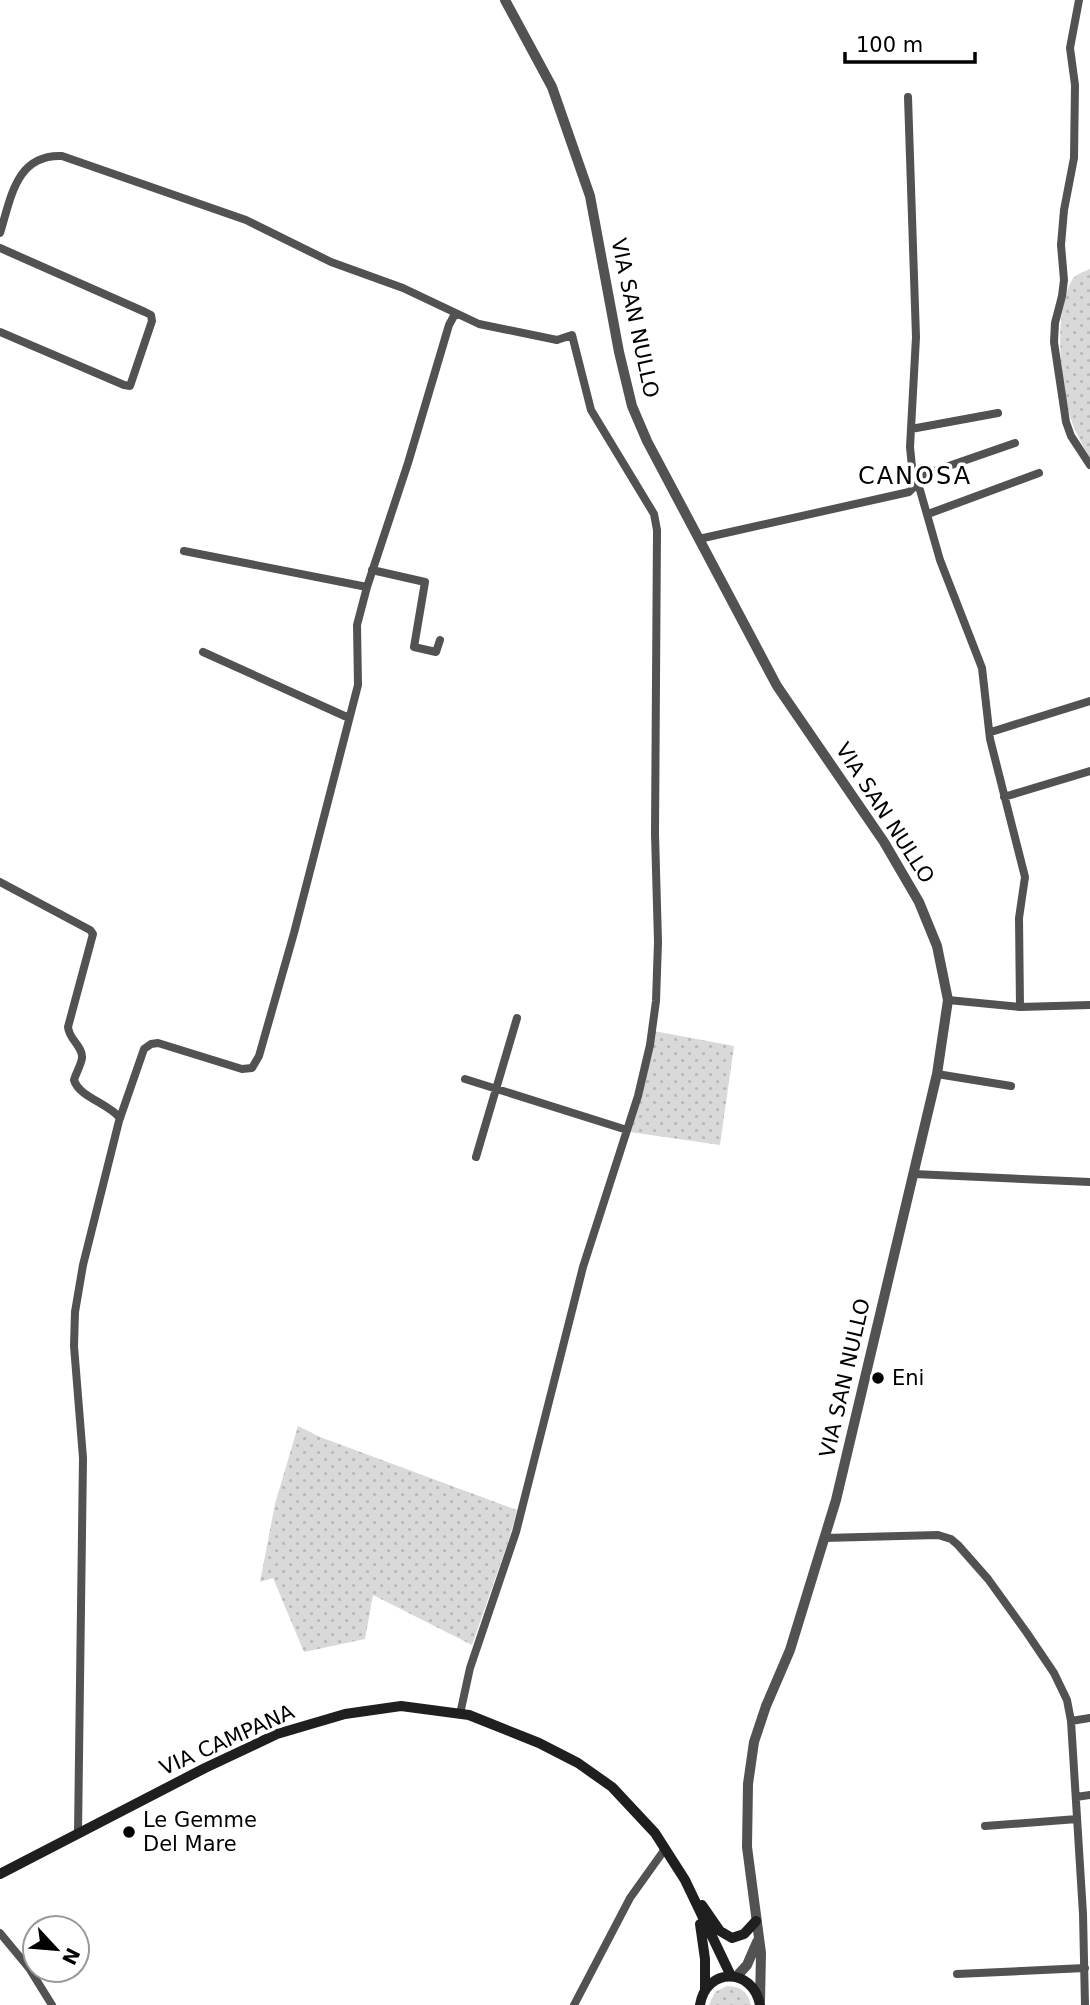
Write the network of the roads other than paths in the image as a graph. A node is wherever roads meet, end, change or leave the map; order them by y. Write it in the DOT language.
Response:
graph roads {
  1 [pos="505,0"];
  2 [pos="1079,0"];
  3 [pos="908,97"];
  4 [pos="0,233"];
  5 [pos="0,248"];
  6 [pos="455,314"];
  7 [pos="0,332"];
  8 [pos="998,413"];
  9 [pos="911,429"];
  10 [pos="1015,443"];
  11 [pos="1090,465"];
  12 [pos="1039,473"];
  13 [pos="914,478"];
  14 [pos="928,514"];
  15 [pos="699,539"];
  16 [pos="184,551"];
  17 [pos="372,570"];
  18 [pos="367,587"];
  19 [pos="440,640"];
  20 [pos="203,652"];
  21 [pos="1090,701"];
  22 [pos="349,718"];
  23 [pos="991,732"];
  24 [pos="1090,771"];
  25 [pos="1004,797"];
  26 [pos="0,883"];
  27 [pos="948,1000"];
  28 [pos="1090,1004"];
  29 [pos="1020,1007"];
  30 [pos="517,1018"];
  31 [pos="937,1074"];
  32 [pos="465,1079"];
  33 [pos="1012,1086"];
  34 [pos="496,1089"];
  35 [pos="120,1118"];
  36 [pos="627,1130"];
  37 [pos="475,1157"];
  38 [pos="914,1174"];
  39 [pos="1090,1182"];
  40 [pos="824,1538"];
  41 [pos="460,1714"];
  42 [pos="1090,1718"];
  43 [pos="1071,1721"];
  44 [pos="1090,1795"];
  45 [pos="1076,1797"];
  46 [pos="1076,1819"];
  47 [pos="985,1826"];
  48 [pos="78,1833"];
  49 [pos="665,1849"];
  50 [pos="0,1874"];
  51 [pos="685,1880"];
  52 [pos="698,1911"];
  53 [pos="756,1922"];
  54 [pos="0,1933"];
  55 [pos="758,1938"];
  56 [pos="1085,1968"];
  57 [pos="957,1974"];
  58 [pos="734,1977"];
  59 [pos="700,1999"];
  60 [pos="1087,2002"];
  61 [pos="52,2005"];
  62 [pos="574,2005"];
  63 [pos="760,2005"];
  1 -- 15 [label="street, VIA SAN NULLO"];
  2 -- 11 [label="street"];
  3 -- 9 [label="street"];
  4 -- 6 [label="street"];
  5 -- 7 [label="street"];
  6 -- 17 [label="street"];
  6 -- 36 [label="street"];
  8 -- 9 [label="street"];
  9 -- 13 [label="street"];
  10 -- 13 [label="street"];
  12 -- 14 [label="street"];
  13 -- 14 [label="street"];
  13 -- 15 [label="street"];
  14 -- 23 [label="street"];
  15 -- 27 [label="street, VIA SAN NULLO"];
  16 -- 18 [label="street"];
  17 -- 18 [label="street"];
  17 -- 19 [label="street"];
  18 -- 22 [label="street"];
  20 -- 22 [label="street"];
  21 -- 23 [label="street"];
  22 -- 35 [label="street"];
  23 -- 25 [label="street"];
  24 -- 25 [label="street"];
  25 -- 29 [label="street"];
  26 -- 35 [label="street"];
  27 -- 29 [label="street"];
  27 -- 31 [label="street, VIA SAN NULLO"];
  28 -- 29 [label="street"];
  30 -- 34 [label="street"];
  31 -- 33 [label="street"];
  31 -- 38 [label="street, VIA SAN NULLO"];
  32 -- 34 [label="street"];
  34 -- 36 [label="street"];
  34 -- 37 [label="street"];
  35 -- 48 [label="street"];
  36 -- 41 [label="street"];
  38 -- 39 [label="street"];
  38 -- 40 [label="street, VIA SAN NULLO"];
  40 -- 43 [label="street"];
  40 -- 53 [label="street, VIA SAN NULLO"];
  41 -- 48 [label="main road, VIA CAMPANA"];
  41 -- 49 [label="main road, VIA CAMPANA"];
  42 -- 43 [label="street"];
  43 -- 45 [label="street"];
  44 -- 45 [label="street"];
  45 -- 46 [label="street"];
  46 -- 47 [label="street"];
  46 -- 56 [label="street"];
  48 -- 50 [label="main road, VIA CAMPANA"];
  49 -- 51 [label="main road, VIA CAMPANA"];
  49 -- 62 [label="street"];
  51 -- 52 [label="main road, VIA CAMPANA"];
  51 -- 53 [label="main road"];
  52 -- 58 [label="main road, VIA CAMPANA"];
  52 -- 59 [label="main road, VIA CAMPANA"];
  53 -- 55 [label="street, VIA SAN NULLO"];
  54 -- 61 [label="street"];
  55 -- 58 [label="street"];
  55 -- 63 [label="street, VIA SAN NULLO"];
  56 -- 57 [label="street"];
  56 -- 60 [label="street"];
  58 -- 59 [label="main road, VIA CAMPANA"];
  58 -- 63 [label="main road, VIA CAMPANA"];
}
